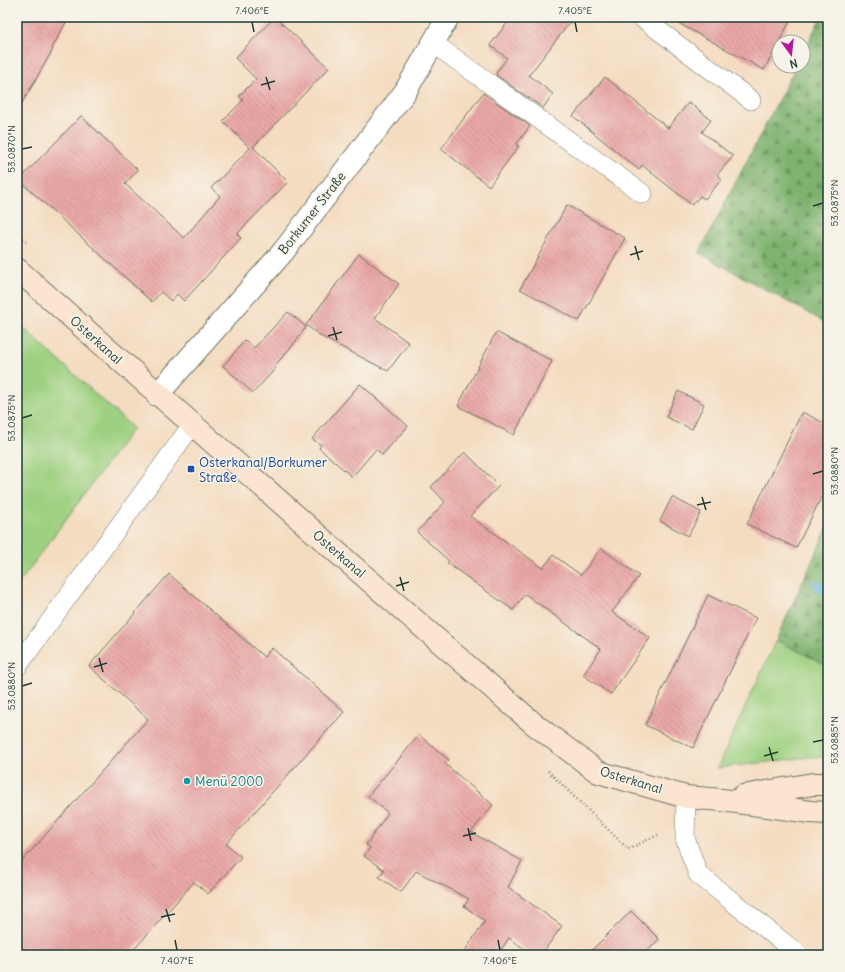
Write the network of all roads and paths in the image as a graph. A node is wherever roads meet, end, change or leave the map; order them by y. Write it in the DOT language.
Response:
graph roads {
  1 [pos="448,17"];
  2 [pos="641,17"];
  3 [pos="433,43"];
  4 [pos="751,100"];
  5 [pos="643,194"];
  6 [pos="17,233"];
  7 [pos="29,244"];
  8 [pos="17,269"];
  9 [pos="157,395"];
  10 [pos="192,425"];
  11 [pos="17,667"];
  12 [pos="828,784"];
  13 [pos="686,797"];
  14 [pos="722,800"];
  15 [pos="828,813"];
  16 [pos="799,955"];
  1 -- 3 [label="street, Borkumer Straße"];
  2 -- 4 [label="lane"];
  3 -- 5 [label="lane"];
  3 -- 9 [label="street, Borkumer Straße"];
  6 -- 7 [label="path"];
  8 -- 9 [label="main road, Osterkanal"];
  9 -- 10 [label="main road, Osterkanal"];
  10 -- 11 [label="lane"];
  10 -- 13 [label="main road, Osterkanal"];
  12 -- 14 [label="main road, Osterkanal"];
  13 -- 14 [label="main road, Osterkanal"];
  13 -- 16 [label="lane"];
  14 -- 15 [label="main road, Osterkanal"];
}
